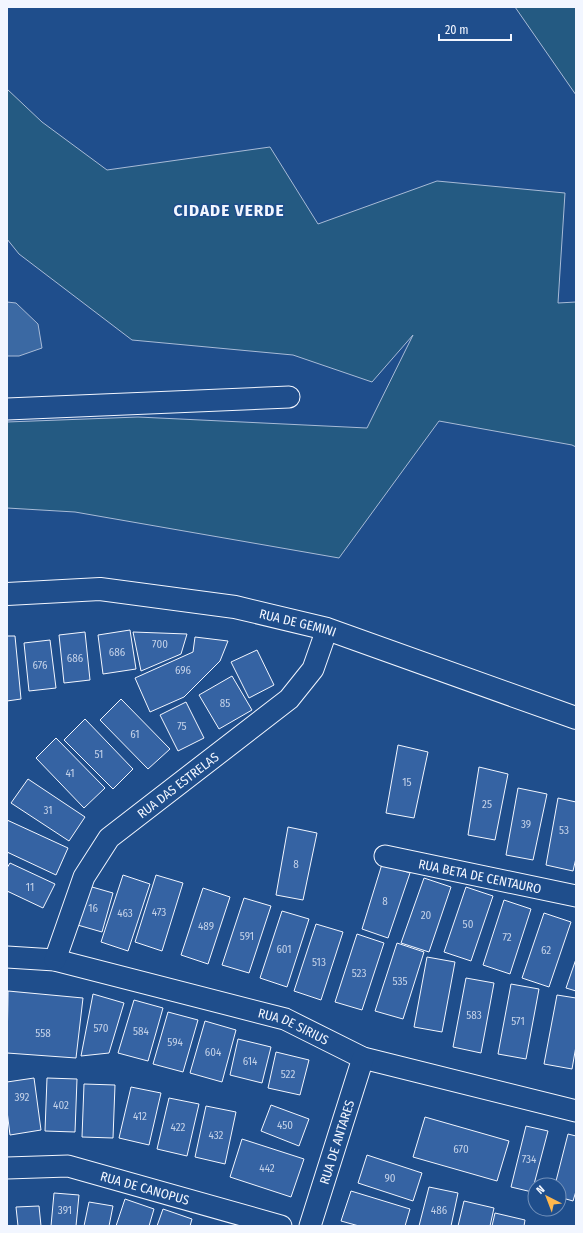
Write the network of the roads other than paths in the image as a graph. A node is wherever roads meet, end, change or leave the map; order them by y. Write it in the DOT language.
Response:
graph roads {
  1 [pos="289,397"];
  2 [pos="7,409"];
  3 [pos="7,594"];
  4 [pos="327,629"];
  5 [pos="576,718"];
  6 [pos="385,856"];
  7 [pos="576,896"];
  8 [pos="7,956"];
  9 [pos="55,960"];
  10 [pos="362,1058"];
  11 [pos="576,1111"];
  12 [pos="7,1168"];
  13 [pos="281,1226"];
  14 [pos="310,1226"];
  1 -- 2 [label="street"];
  3 -- 4 [label="street, RUA DE GEMINI"];
  4 -- 5 [label="street, RUA DE GEMINI"];
  4 -- 9 [label="street, RUA DAS ESTRELAS"];
  6 -- 7 [label="street, RUA BETA DE CENTAURO"];
  8 -- 9 [label="street, RUA DE SIRIUS"];
  9 -- 10 [label="street, RUA DE SIRIUS"];
  10 -- 11 [label="street, RUA DE SIRIUS"];
  10 -- 14 [label="street, RUA DE ANTARES"];
  12 -- 13 [label="street, RUA DE CANOPUS"];
}
